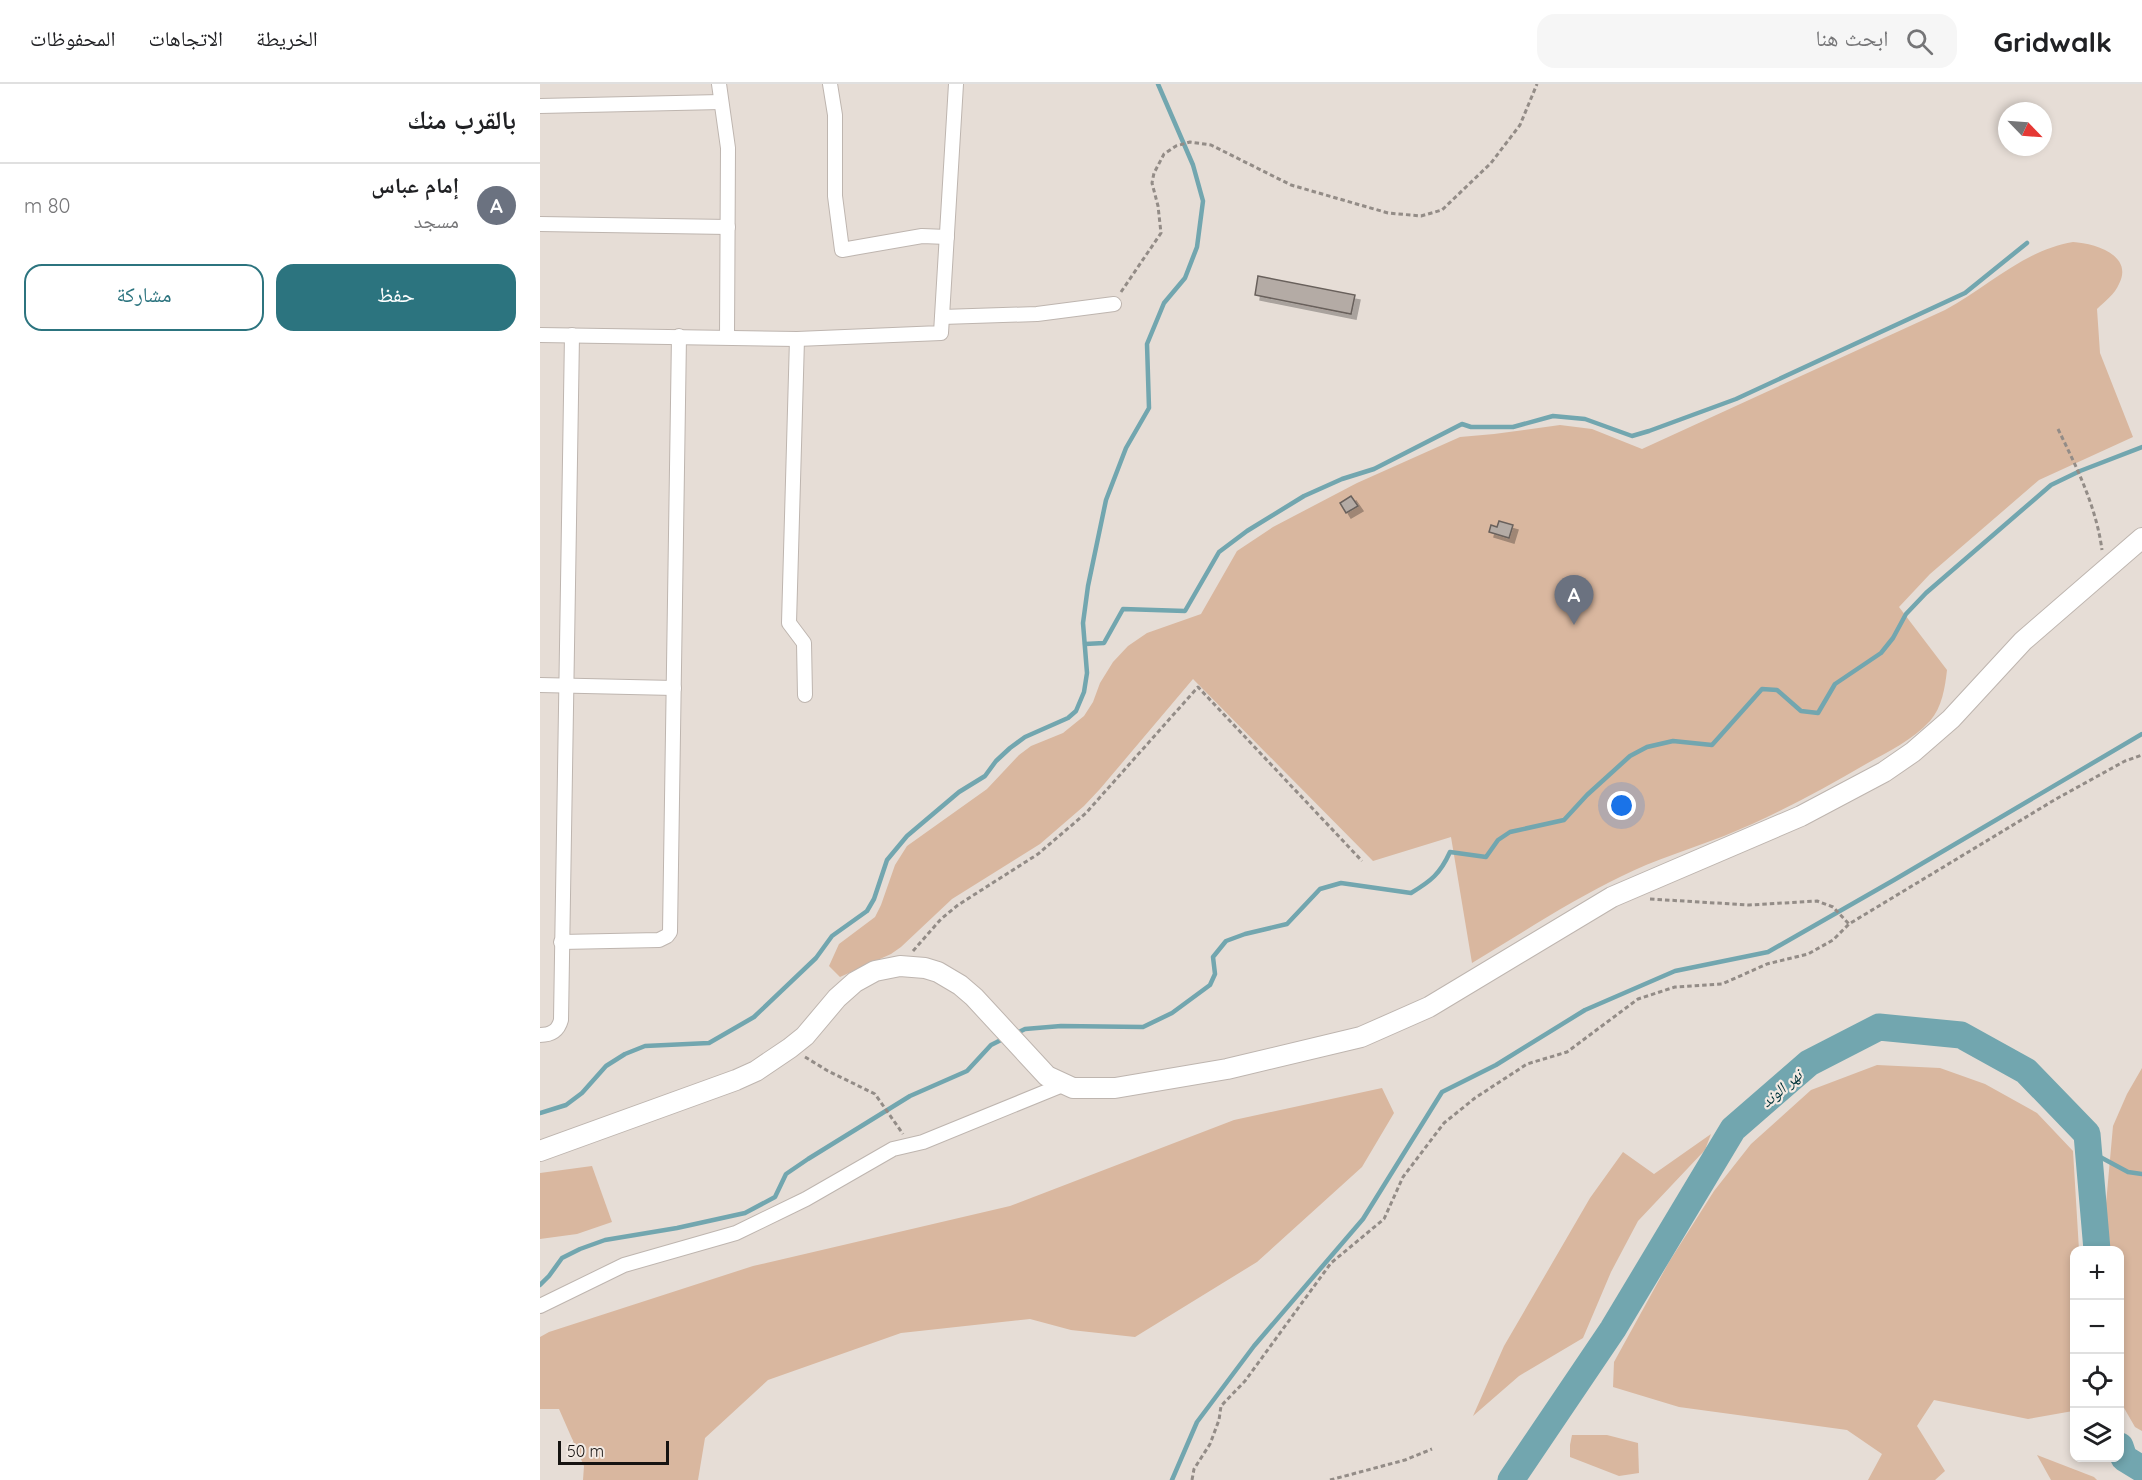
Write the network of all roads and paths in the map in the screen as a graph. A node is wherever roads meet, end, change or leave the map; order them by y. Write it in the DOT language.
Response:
graph roads {
  1 [pos="719,84"];
  2 [pos="830,84"];
  3 [pos="956,84"];
  4 [pos="1537,84"];
  5 [pos="721,102"];
  6 [pos="540,106"];
  7 [pos="540,224"];
  8 [pos="728,227"];
  9 [pos="947,237"];
  10 [pos="1114,304"];
  11 [pos="942,317"];
  12 [pos="540,335"];
  13 [pos="572,335"];
  14 [pos="679,336"];
  15 [pos="727,337"];
  16 [pos="797,339"];
  17 [pos="2058,429"];
  18 [pos="2142,538"];
  19 [pos="2104,570"];
  20 [pos="540,685"];
  21 [pos="566,686"];
  22 [pos="674,688"];
  23 [pos="805,695"];
  24 [pos="2142,755"];
  25 [pos="1362,861"];
  26 [pos="1644,899"];
  27 [pos="1849,924"];
  28 [pos="561,942"];
  29 [pos="900,966"];
  30 [pos="540,1035"];
  31 [pos="790,1048"];
  32 [pos="1065,1084"];
  33 [pos="895,1122"];
  34 [pos="540,1150"];
  35 [pos="540,1306"];
  36 [pos="1432,1449"];
  37 [pos="1192,1480"];
  38 [pos="1329,1480"];
  1 -- 5 [label="street"];
  2 -- 9 [label="street"];
  3 -- 9 [label="street"];
  4 -- 10 [label="path"];
  5 -- 6 [label="street"];
  5 -- 8 [label="street"];
  7 -- 8 [label="street"];
  8 -- 15 [label="street"];
  9 -- 11 [label="street"];
  10 -- 11 [label="street"];
  11 -- 16 [label="street"];
  12 -- 13 [label="street"];
  13 -- 14 [label="street"];
  13 -- 21 [label="street"];
  14 -- 15 [label="street"];
  14 -- 22 [label="street"];
  15 -- 16 [label="street"];
  16 -- 23 [label="street"];
  17 -- 19 [label="path"];
  18 -- 19 [label="main road"];
  19 -- 32 [label="main road"];
  20 -- 21 [label="street"];
  21 -- 22 [label="street"];
  21 -- 28 [label="street"];
  22 -- 28 [label="street"];
  24 -- 27 [label="path"];
  25 -- 29 [label="path"];
  26 -- 27 [label="path"];
  27 -- 37 [label="path"];
  28 -- 30 [label="street"];
  29 -- 31 [label="main road"];
  29 -- 32 [label="main road"];
  31 -- 33 [label="path"];
  31 -- 34 [label="main road"];
  32 -- 35 [label="street"];
  36 -- 38 [label="path"];
}
